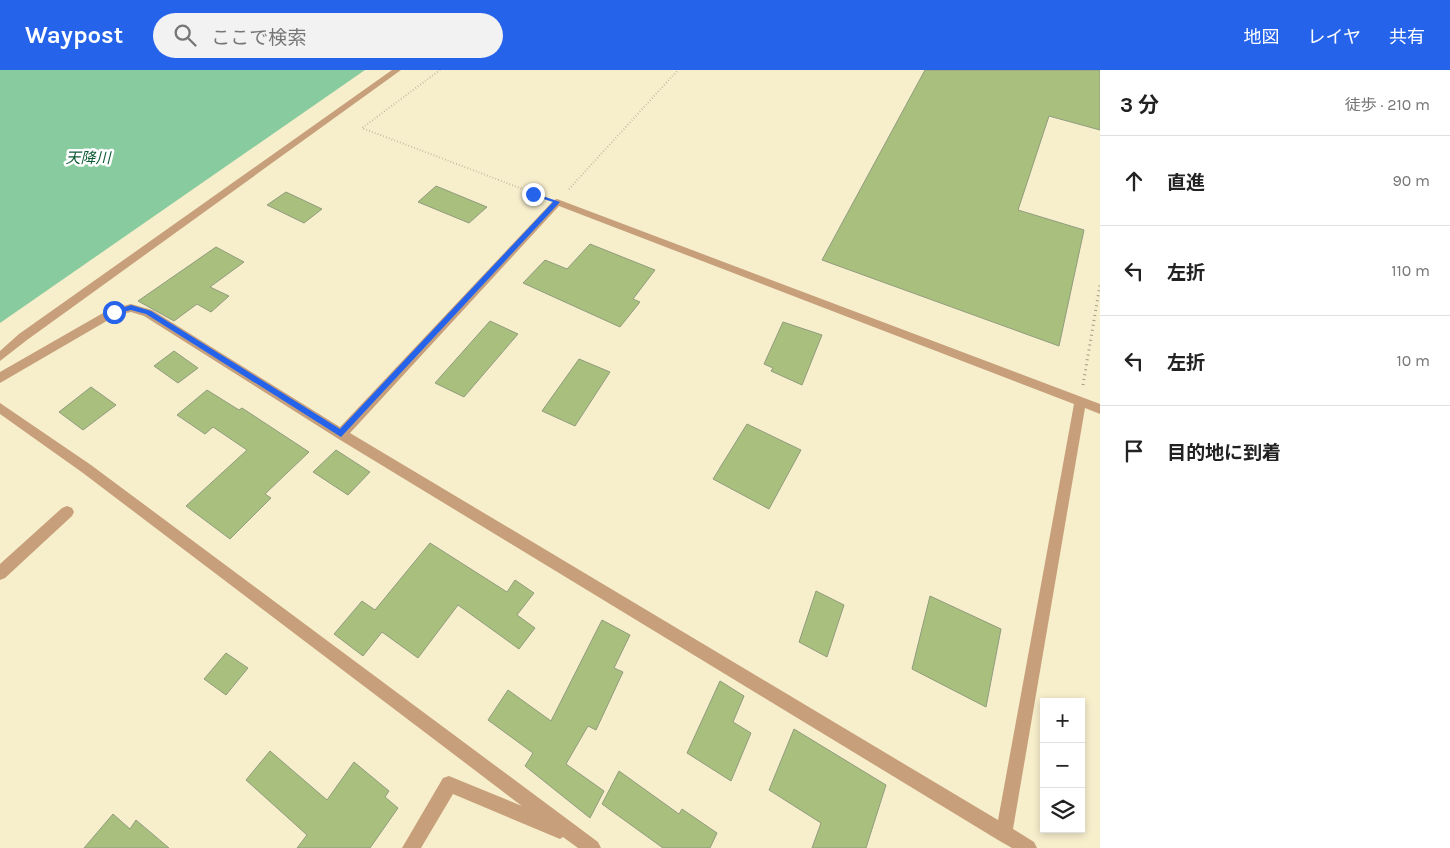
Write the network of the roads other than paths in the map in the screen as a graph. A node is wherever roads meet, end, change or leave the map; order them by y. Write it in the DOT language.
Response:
graph roads {
  1 [pos="397,70"];
  2 [pos="0,357"];
  3 [pos="0,378"];
  4 [pos="1080,402"];
  5 [pos="0,408"];
  6 [pos="1100,409"];
  7 [pos="341,434"];
  8 [pos="67,512"];
  9 [pos="0,574"];
  10 [pos="1004,834"];
  11 [pos="578,837"];
  12 [pos="411,848"];
  13 [pos="592,848"];
  14 [pos="1028,848"];
  1 -- 2 [label="street"];
  3 -- 7 [label="street"];
  4 -- 6 [label="street"];
  4 -- 7 [label="street"];
  4 -- 10 [label="street"];
  5 -- 11 [label="street"];
  7 -- 10 [label="street"];
  8 -- 9 [label="street"];
  10 -- 14 [label="street"];
  11 -- 12 [label="street"];
  11 -- 13 [label="street"];
}
